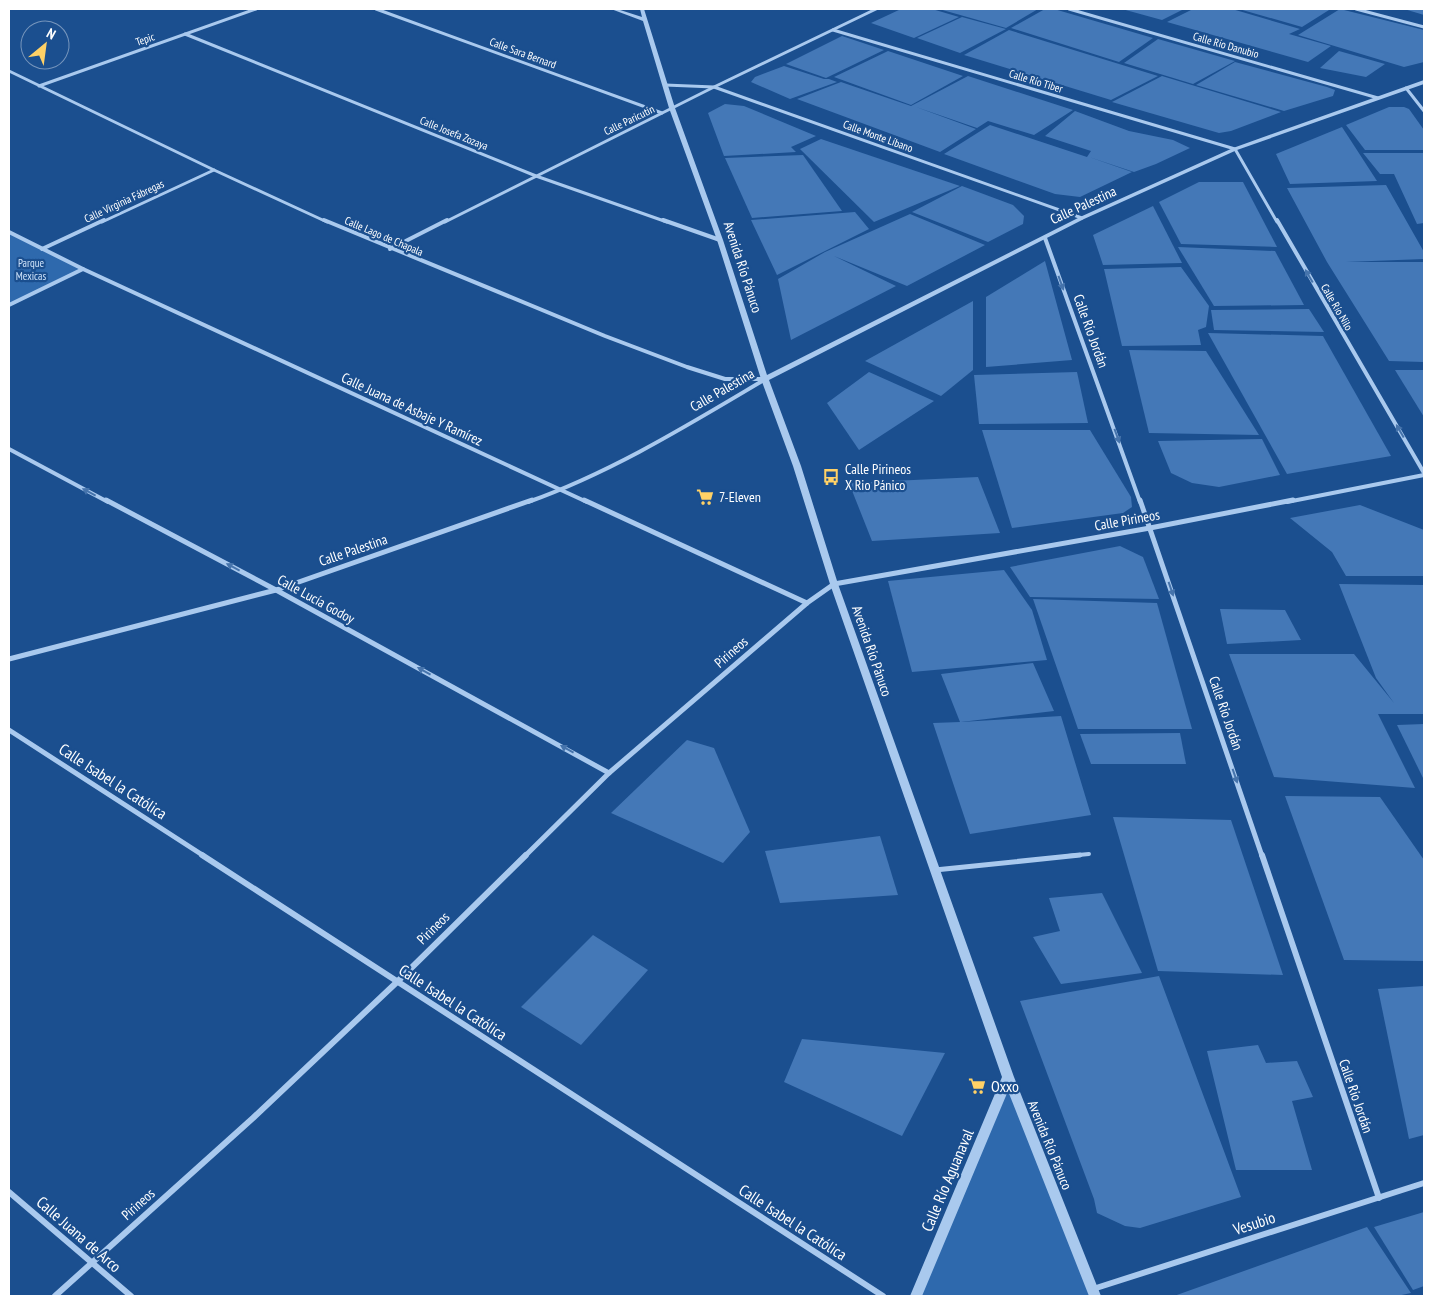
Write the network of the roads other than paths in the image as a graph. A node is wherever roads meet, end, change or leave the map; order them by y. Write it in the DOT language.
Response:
graph roads {
  1 [pos="242,9"];
  2 [pos="256,9"];
  3 [pos="376,9"];
  4 [pos="613,9"];
  5 [pos="642,9"];
  6 [pos="876,9"];
  7 [pos="1069,9"];
  8 [pos="1356,9"];
  9 [pos="249,11"];
  10 [pos="646,20"];
  11 [pos="1424,26"];
  12 [pos="833,30"];
  13 [pos="185,34"];
  14 [pos="9,71"];
  15 [pos="1424,82"];
  16 [pos="666,85"];
  17 [pos="39,86"];
  18 [pos="714,87"];
  19 [pos="1406,88"];
  20 [pos="1378,98"];
  21 [pos="672,108"];
  22 [pos="1424,111"];
  23 [pos="663,113"];
  24 [pos="1235,149"];
  25 [pos="214,170"];
  26 [pos="536,176"];
  27 [pos="1082,218"];
  28 [pos="9,232"];
  29 [pos="1045,238"];
  30 [pos="720,240"];
  31 [pos="42,249"];
  32 [pos="390,249"];
  33 [pos="83,269"];
  34 [pos="9,305"];
  35 [pos="766,379"];
  36 [pos="9,450"];
  37 [pos="1424,474"];
  38 [pos="561,490"];
  39 [pos="1150,528"];
  40 [pos="834,584"];
  41 [pos="276,590"];
  42 [pos="807,603"];
  43 [pos="9,659"];
  44 [pos="9,730"];
  45 [pos="609,773"];
  46 [pos="1089,854"];
  47 [pos="935,870"];
  48 [pos="396,982"];
  49 [pos="1008,1077"];
  50 [pos="1424,1183"];
  51 [pos="9,1192"];
  52 [pos="1379,1198"];
  53 [pos="91,1263"];
  54 [pos="1094,1293"];
  55 [pos="55,1296"];
  56 [pos="131,1296"];
  57 [pos="883,1296"];
  58 [pos="916,1296"];
  1 -- 9 [label="street"];
  2 -- 9 [label="street, Tepic"];
  3 -- 23 [label="street, Calle Sara Bernard"];
  4 -- 10 [label="street"];
  5 -- 10 [label="street, Avenida Río Pánuco"];
  6 -- 12 [label="street, Calle Paricutín"];
  7 -- 20 [label="street, Calle Río Danubio"];
  8 -- 11 [label="street"];
  9 -- 13 [label="street, Tepic"];
  10 -- 16 [label="street, Avenida Río Pánuco"];
  12 -- 18 [label="street, Calle Paricutín"];
  12 -- 24 [label="street, Calle Río Tiber"];
  13 -- 17 [label="street, Tepic"];
  13 -- 26 [label="street, Calle Josefa Zozaya"];
  14 -- 17 [label="street, Calle Lago de Chapala"];
  15 -- 19 [label="street, Calle Palestina"];
  16 -- 18 [label="street, Calle Monte Líbano"];
  16 -- 21 [label="street, Avenida Río Pánuco"];
  17 -- 25 [label="street, Calle Lago de Chapala"];
  18 -- 21 [label="street, Calle Paricutín"];
  18 -- 27 [label="street, Calle Monte Líbano"];
  19 -- 20 [label="street, Calle Palestina"];
  19 -- 22 [label="street"];
  20 -- 24 [label="street, Calle Palestina"];
  21 -- 23 [label="street, Calle Paricutín"];
  21 -- 30 [label="street, Avenida Río Pánuco"];
  23 -- 26 [label="street, Calle Paricutín"];
  24 -- 27 [label="street, Calle Palestina"];
  37 -- 24 [label="street, Calle Río Nilo, one-way"];
  25 -- 31 [label="street, Calle Virginia Fábregas"];
  25 -- 32 [label="street, Calle Lago de Chapala"];
  26 -- 30 [label="street, Calle Josefa Zozaya"];
  26 -- 32 [label="street, Calle Paricutín"];
  27 -- 29 [label="street, Calle Palestina"];
  28 -- 31 [label="street, Calle Juana de Asbaje Y Ramírez"];
  29 -- 35 [label="street, Calle Palestina"];
  29 -- 39 [label="street, Calle Río Jordán, one-way"];
  30 -- 35 [label="street, Avenida Río Pánuco"];
  31 -- 33 [label="street, Calle Juana de Asbaje Y Ramírez"];
  32 -- 35 [label="street, Calle Lago de Chapala"];
  33 -- 34 [label="street"];
  33 -- 38 [label="street, Calle Juana de Asbaje Y Ramírez"];
  35 -- 38 [label="street, Calle Palestina"];
  35 -- 40 [label="street, Avenida Río Pánuco"];
  41 -- 36 [label="street, Calle Lucía Godoy, one-way"];
  37 -- 39 [label="street, Calle Pirineos"];
  38 -- 41 [label="street, Calle Palestina"];
  38 -- 42 [label="street, Calle Juana de Asbaje Y Ramírez"];
  39 -- 40 [label="street, Calle Pirineos"];
  39 -- 52 [label="street, Calle Río Jordán, one-way"];
  40 -- 42 [label="street, Pirineos"];
  40 -- 47 [label="street, Avenida Río Pánuco"];
  41 -- 43 [label="street, Calle Palestina"];
  45 -- 41 [label="street, Calle Lucía Godoy, one-way"];
  42 -- 45 [label="street, Pirineos"];
  44 -- 48 [label="street, Calle Isabel la Católica"];
  45 -- 48 [label="street, Pirineos"];
  46 -- 47 [label="lane"];
  47 -- 49 [label="street, Avenida Río Pánuco"];
  48 -- 53 [label="street, Pirineos"];
  48 -- 57 [label="street, Calle Isabel la Católica"];
  49 -- 54 [label="street, Avenida Río Pánuco"];
  49 -- 58 [label="street, Calle Río Aguanaval"];
  50 -- 52 [label="street, Vesubio"];
  51 -- 53 [label="street, Calle Juana de Arco"];
  52 -- 54 [label="street, Vesubio"];
  53 -- 55 [label="street, Pirineos"];
  53 -- 56 [label="street, Calle Juana de Arco"];
}
